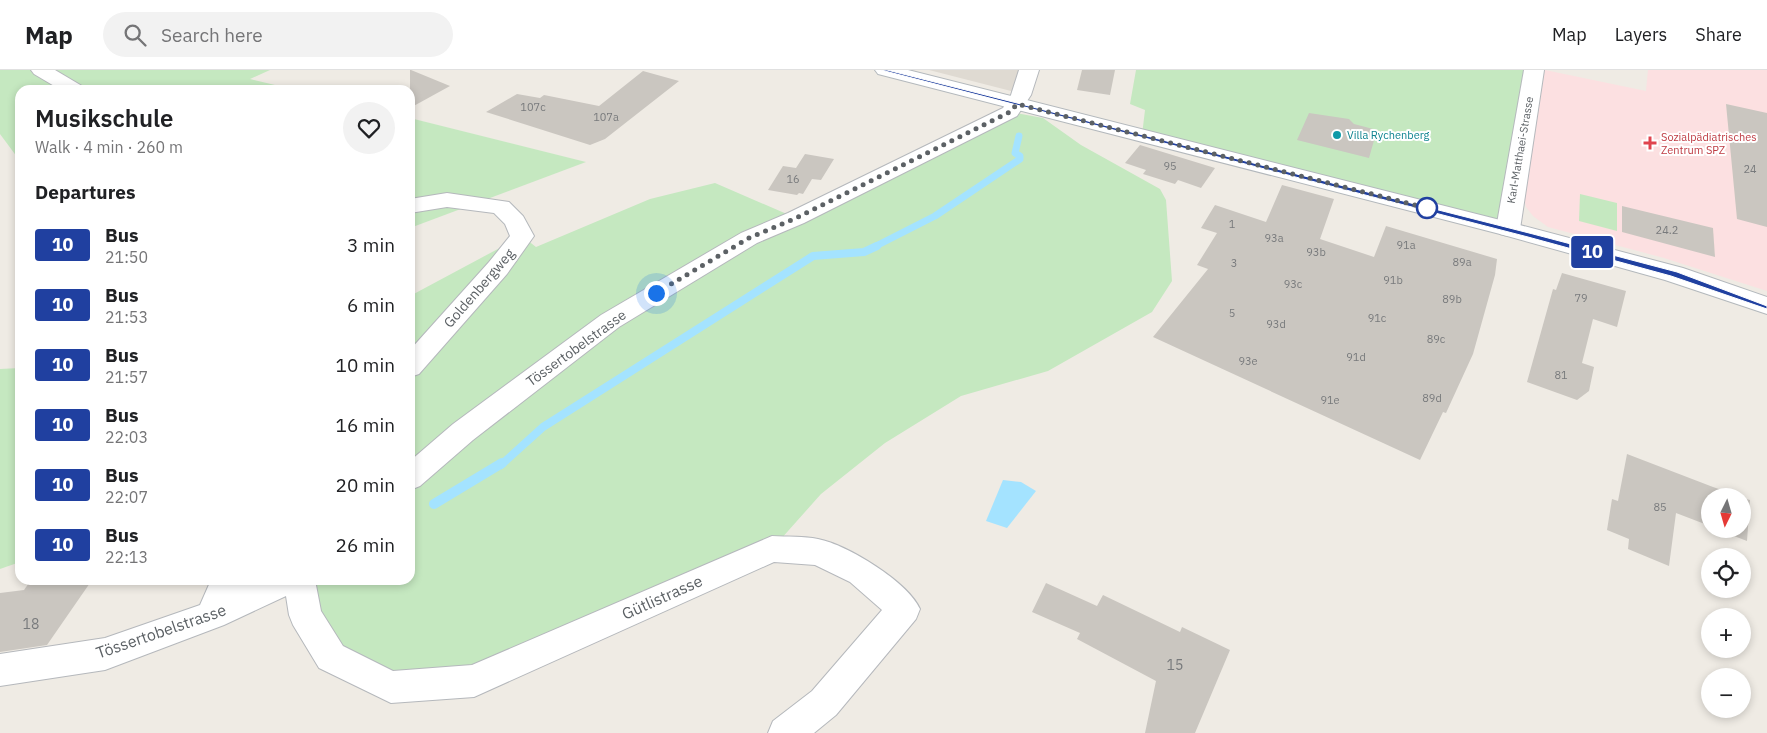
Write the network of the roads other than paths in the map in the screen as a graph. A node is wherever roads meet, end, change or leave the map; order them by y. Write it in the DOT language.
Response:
graph roads {
  1 [pos="40,70"];
  2 [pos="885,70"];
  3 [pos="1029,70"];
  4 [pos="1534,70"];
  5 [pos="66,85"];
  6 [pos="1017,104"];
  7 [pos="415,205"];
  8 [pos="1508,229"];
  9 [pos="1767,306"];
  10 [pos="415,361"];
  11 [pos="415,474"];
  12 [pos="225,585"];
  13 [pos="277,585"];
  14 [pos="300,585"];
  15 [pos="212,615"];
  16 [pos="0,670"];
  17 [pos="786,733"];
  1 -- 5 [label="street"];
  2 -- 6 [label="street"];
  3 -- 6 [label="street"];
  4 -- 8 [label="street, Karl-Matthaei-Strasse"];
  6 -- 8 [label="street"];
  6 -- 11 [label="street, Tössertobelstrasse"];
  7 -- 10 [label="street, Goldenbergweg"];
  8 -- 9 [label="street"];
  12 -- 15 [label="street"];
  13 -- 15 [label="street, Tössertobelstrasse"];
  14 -- 17 [label="street, Gütlistrasse"];
  15 -- 16 [label="street, Tössertobelstrasse"];
}
